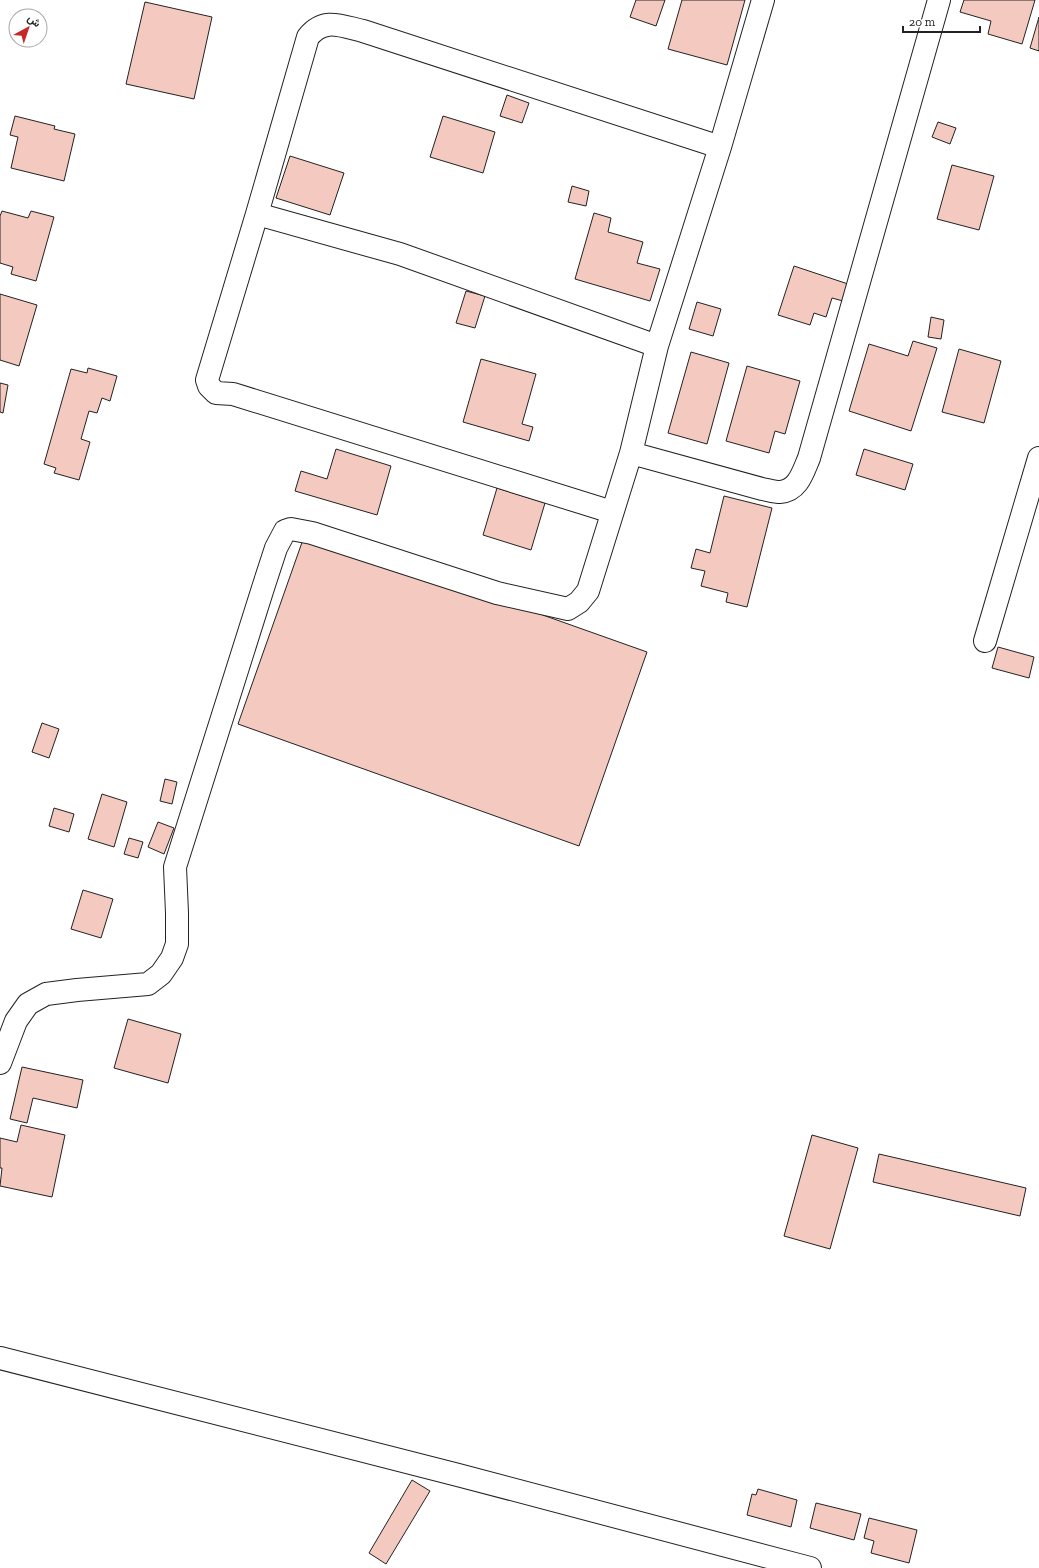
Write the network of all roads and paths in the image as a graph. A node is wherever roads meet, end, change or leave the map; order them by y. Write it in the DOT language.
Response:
graph roads {
  1 [pos="763,0"];
  2 [pos="939,0"];
  3 [pos="720,147"];
  4 [pos="257,214"];
  5 [pos="657,346"];
  6 [pos="631,453"];
  7 [pos="1039,458"];
  8 [pos="612,512"];
  9 [pos="985,641"];
  10 [pos="0,1063"];
  11 [pos="0,1358"];
  12 [pos="810,1568"];
  1 -- 3 [label="street"];
  2 -- 6 [label="street"];
  3 -- 4 [label="street"];
  3 -- 5 [label="street"];
  4 -- 5 [label="street"];
  4 -- 8 [label="street"];
  5 -- 6 [label="street"];
  6 -- 8 [label="street"];
  7 -- 9 [label="street"];
  8 -- 10 [label="street"];
  11 -- 12 [label="street"];
}
